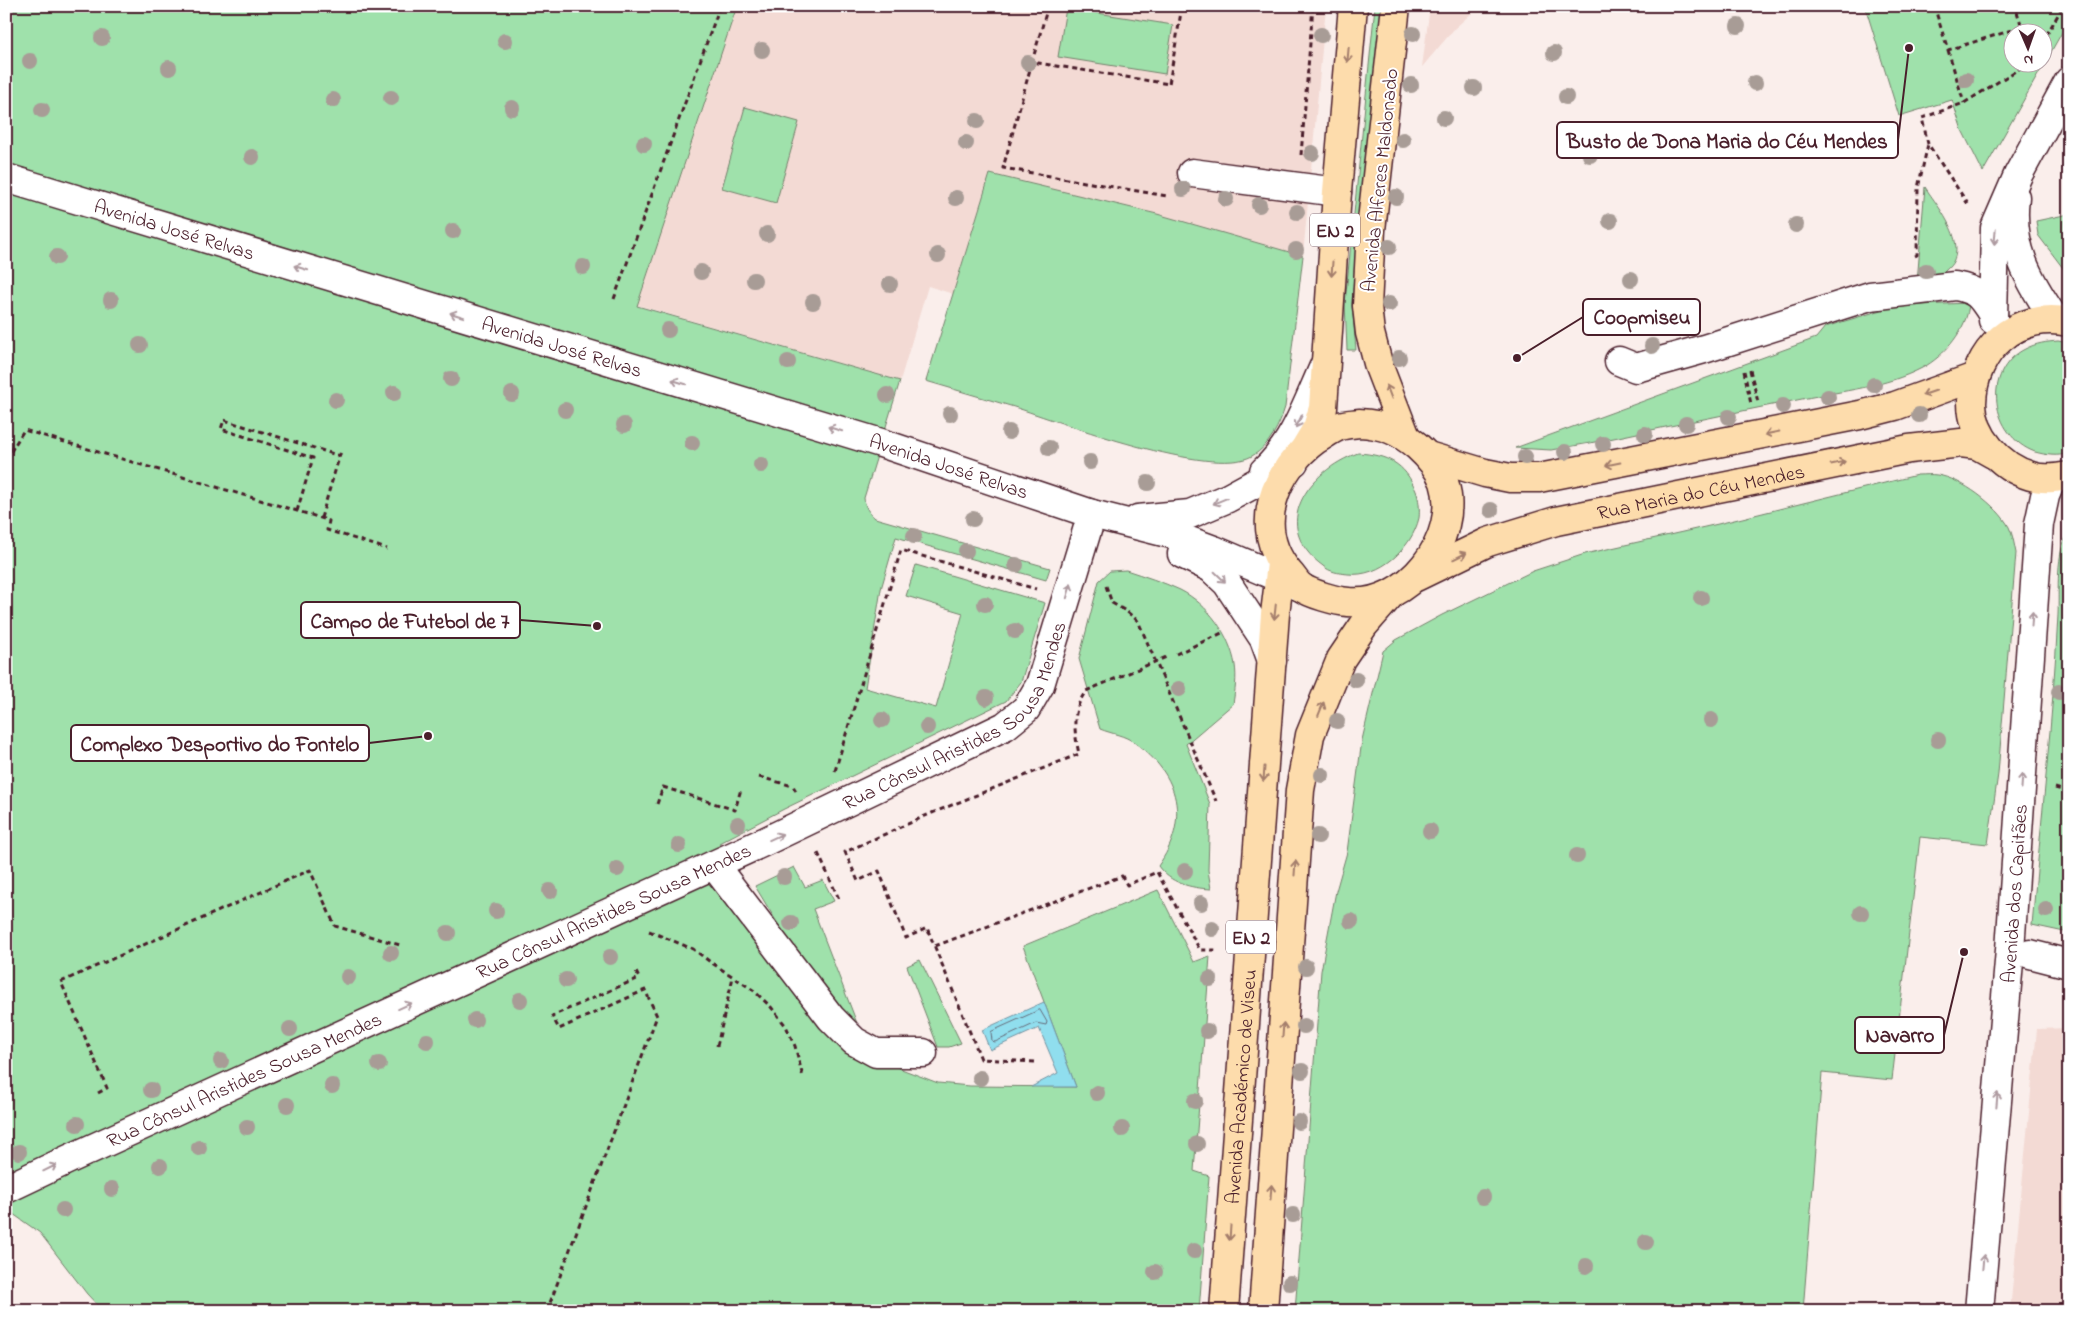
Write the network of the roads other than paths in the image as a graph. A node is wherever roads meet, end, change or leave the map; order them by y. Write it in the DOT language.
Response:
graph roads {
  1 [pos="1353,6"];
  2 [pos="1396,6"];
  3 [pos="2069,81"];
  4 [pos="1192,173"];
  5 [pos="2018,175"];
  6 [pos="6,178"];
  7 [pos="1337,192"];
  8 [pos="1993,315"];
  9 [pos="2062,321"];
  10 [pos="1326,360"];
  11 [pos="1619,361"];
  12 [pos="1981,365"];
  13 [pos="1406,437"];
  14 [pos="1994,454"];
  15 [pos="1299,455"];
  16 [pos="1428,456"];
  17 [pos="2061,478"];
  18 [pos="1247,486"];
  19 [pos="1104,518"];
  20 [pos="1288,576"];
  21 [pos="1416,577"];
  22 [pos="1391,594"];
  23 [pos="1272,661"];
  24 [pos="714,866"];
  25 [pos="2030,954"];
  26 [pos="2069,964"];
  27 [pos="923,1053"];
  28 [pos="6,1189"];
  29 [pos="1224,1311"];
  30 [pos="1263,1311"];
  31 [pos="1979,1311"];
  1 -- 7 [label="main road, Avenida Alferes Maldonado / EN 2, one-way"];
  13 -- 2 [label="main road, Avenida Alferes Maldonado / EN 2, one-way"];
  3 -- 5 [label="street"];
  4 -- 7 [label="street"];
  5 -- 8 [label="street, one-way"];
  5 -- 9 [label="street"];
  19 -- 6 [label="street, Avenida José Relvas, one-way"];
  7 -- 10 [label="main road, Avenida Alferes Maldonado / EN 2, one-way"];
  8 -- 11 [label="street"];
  8 -- 12 [label="street"];
  9 -- 12 [label="main road"];
  10 -- 15 [label="main road, Avenida Alferes Maldonado / EN 2"];
  10 -- 18 [label="street, one-way"];
  12 -- 14 [label="main road"];
  12 -- 16 [label="main road, Rua Maria do Céu Mendes, one-way"];
  13 -- 15 [label="main road, EN 2"];
  13 -- 16 [label="main road, EN 2"];
  14 -- 17 [label="main road"];
  21 -- 14 [label="main road, Rua Maria do Céu Mendes, one-way"];
  15 -- 18 [label="street, Avenida José Relvas"];
  15 -- 20 [label="main road, EN 2"];
  16 -- 21 [label="main road, EN 2"];
  31 -- 17 [label="street, Avenida dos Capitães, one-way"];
  18 -- 19 [label="street, Avenida José Relvas, one-way"];
  19 -- 20 [label="street, Avenida José Relvas"];
  19 -- 23 [label="street, Avenida José Relvas, one-way"];
  24 -- 19 [label="street, Rua Cônsul Aristides Sousa Mendes, one-way"];
  20 -- 22 [label="main road, EN 2"];
  20 -- 23 [label="main road, Avenida Académico de Viseu / EN 2, one-way"];
  21 -- 22 [label="main road, EN 2"];
  30 -- 22 [label="main road, Avenida Académico de Viseu / EN 2, one-way"];
  23 -- 29 [label="main road, Avenida Académico de Viseu / EN 2, one-way"];
  24 -- 27 [label="street"];
  28 -- 24 [label="street, Rua Cônsul Aristides Sousa Mendes, one-way"];
  25 -- 26 [label="street"];
}
